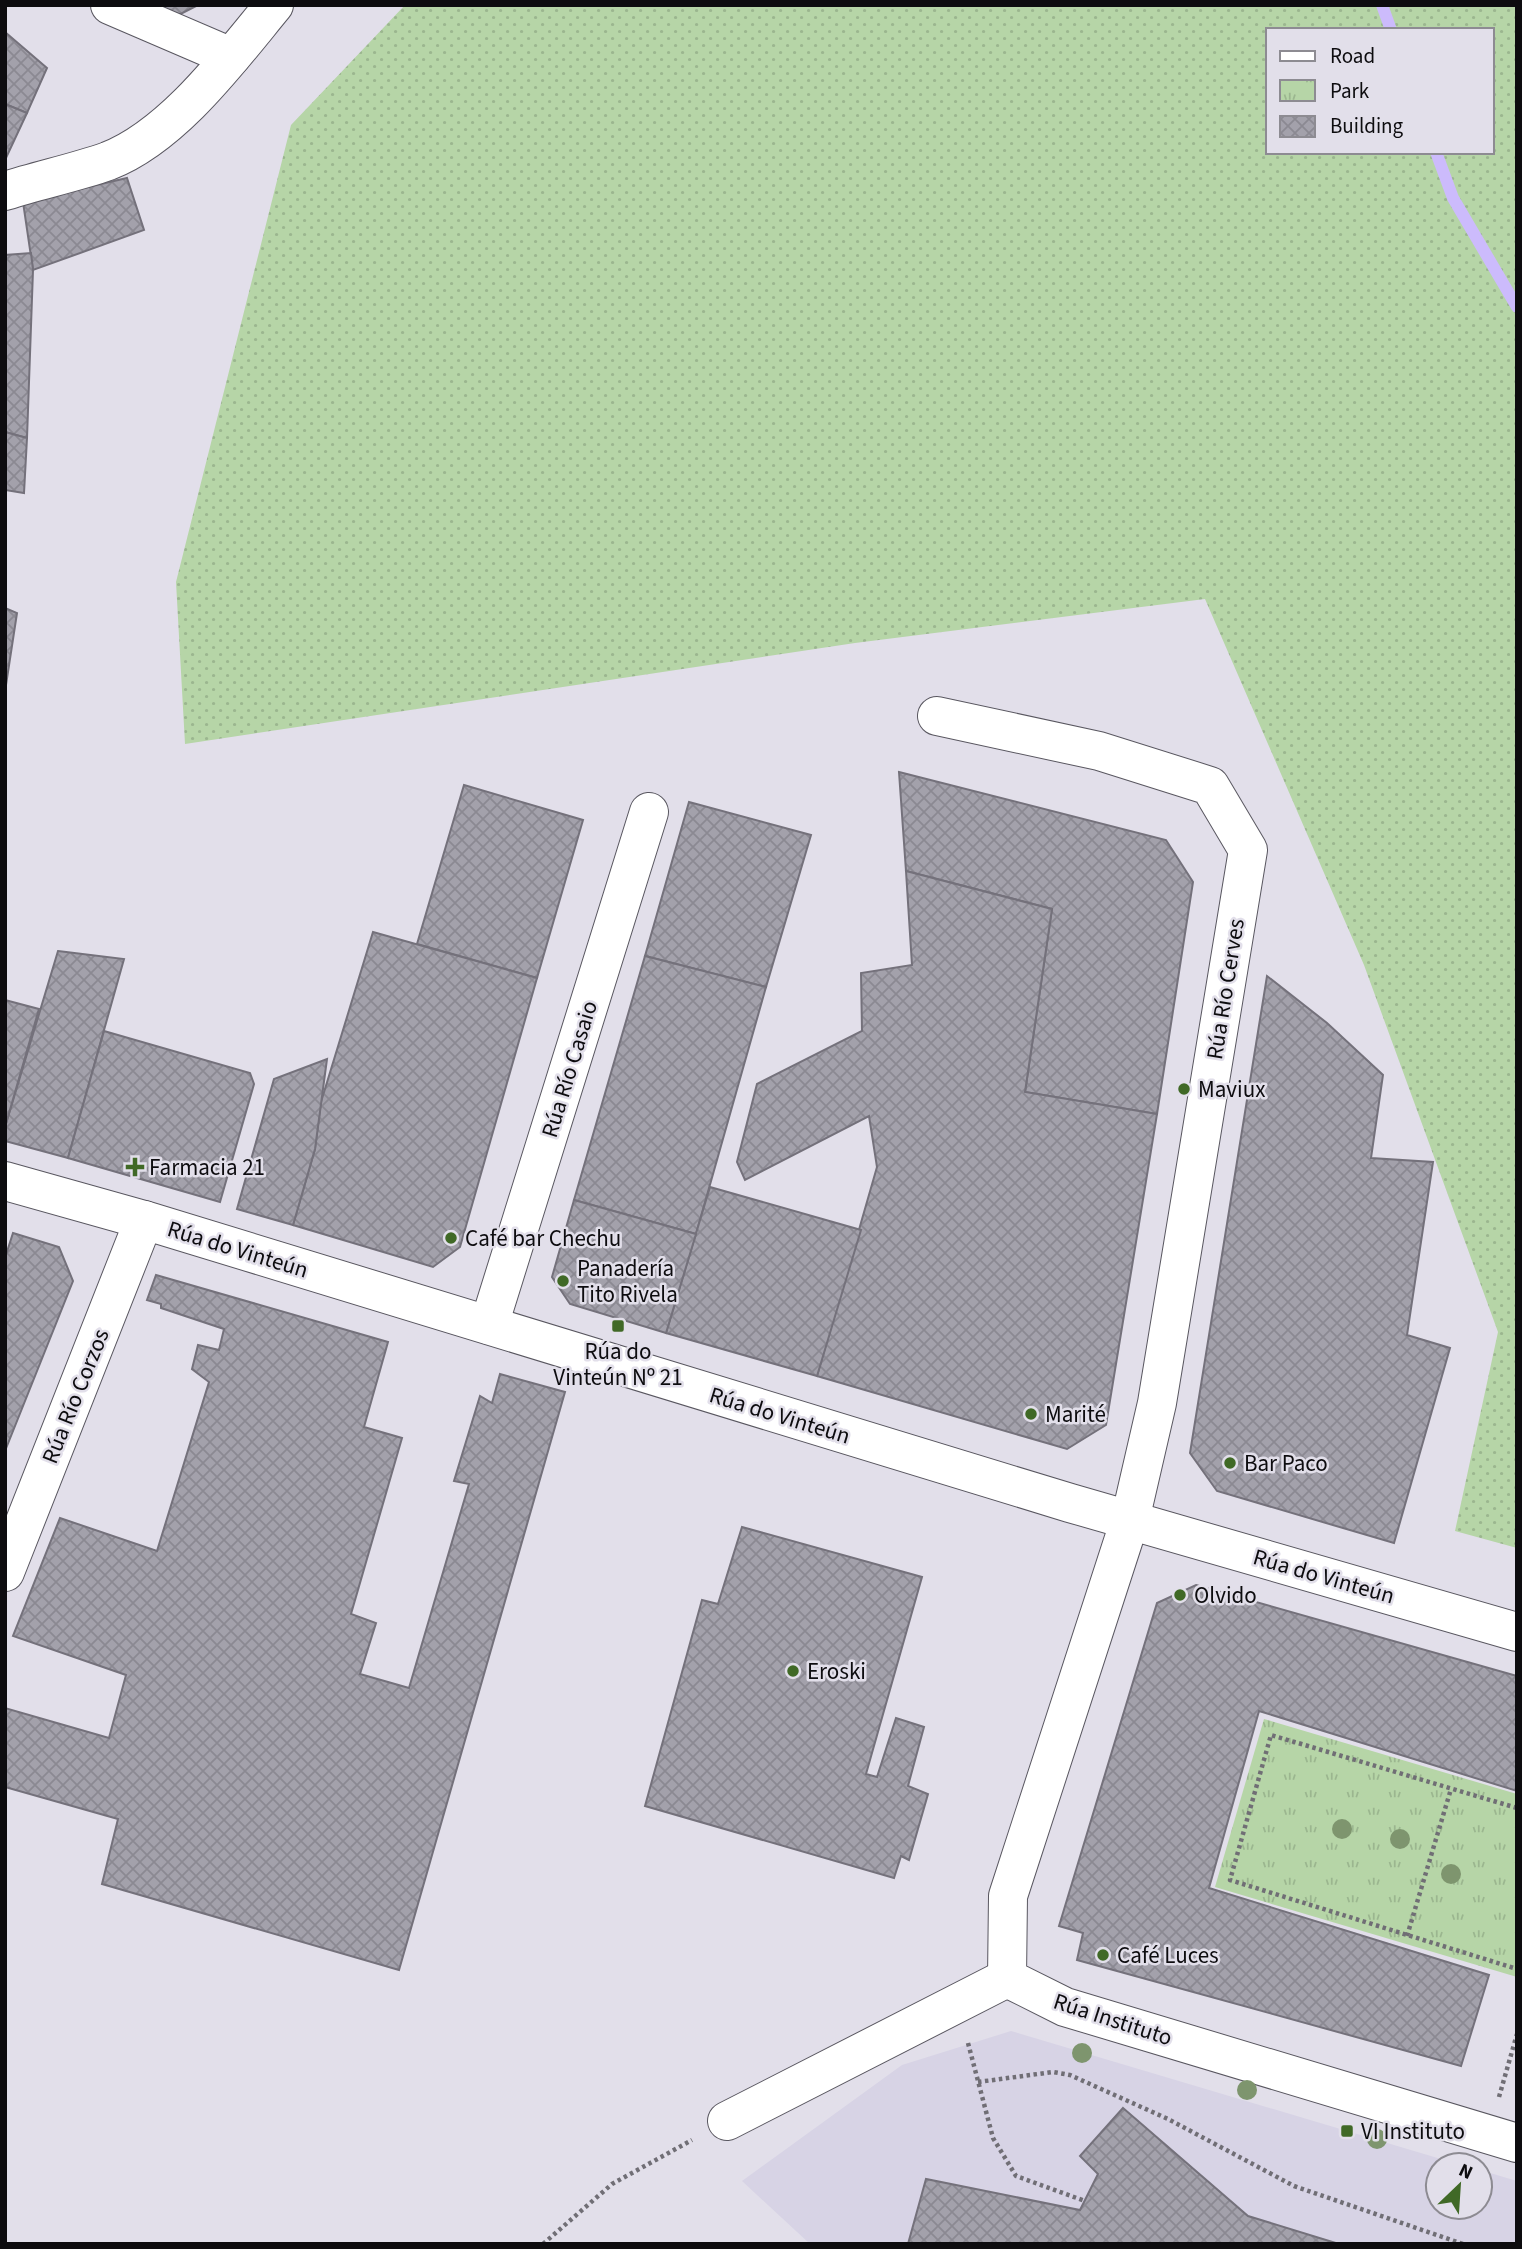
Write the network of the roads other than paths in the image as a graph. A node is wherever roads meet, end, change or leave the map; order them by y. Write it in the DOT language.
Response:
graph roads {
  1 [pos="110,5"];
  2 [pos="274,5"];
  3 [pos="231,57"];
  4 [pos="5,191"];
  5 [pos="937,716"];
  6 [pos="649,812"];
  7 [pos="5,1181"];
  8 [pos="144,1220"];
  9 [pos="489,1325"];
  10 [pos="1129,1520"];
  11 [pos="5,1572"];
  12 [pos="1517,1632"];
  13 [pos="1007,1978"];
  14 [pos="727,2121"];
  15 [pos="1502,2139"];
  1 -- 3 [label="street"];
  2 -- 3 [label="street"];
  3 -- 4 [label="street"];
  5 -- 10 [label="street, Rúa Río Cerves"];
  6 -- 9 [label="street, Rúa Río Casaio"];
  7 -- 8 [label="street, Rúa do Vinteún"];
  8 -- 9 [label="street, Rúa do Vinteún"];
  8 -- 11 [label="street, Rúa Río Corzos"];
  9 -- 10 [label="street, Rúa do Vinteún"];
  10 -- 12 [label="street, Rúa do Vinteún"];
  10 -- 13 [label="street"];
  13 -- 14 [label="street"];
  13 -- 15 [label="street, Rúa Instituto"];
}
